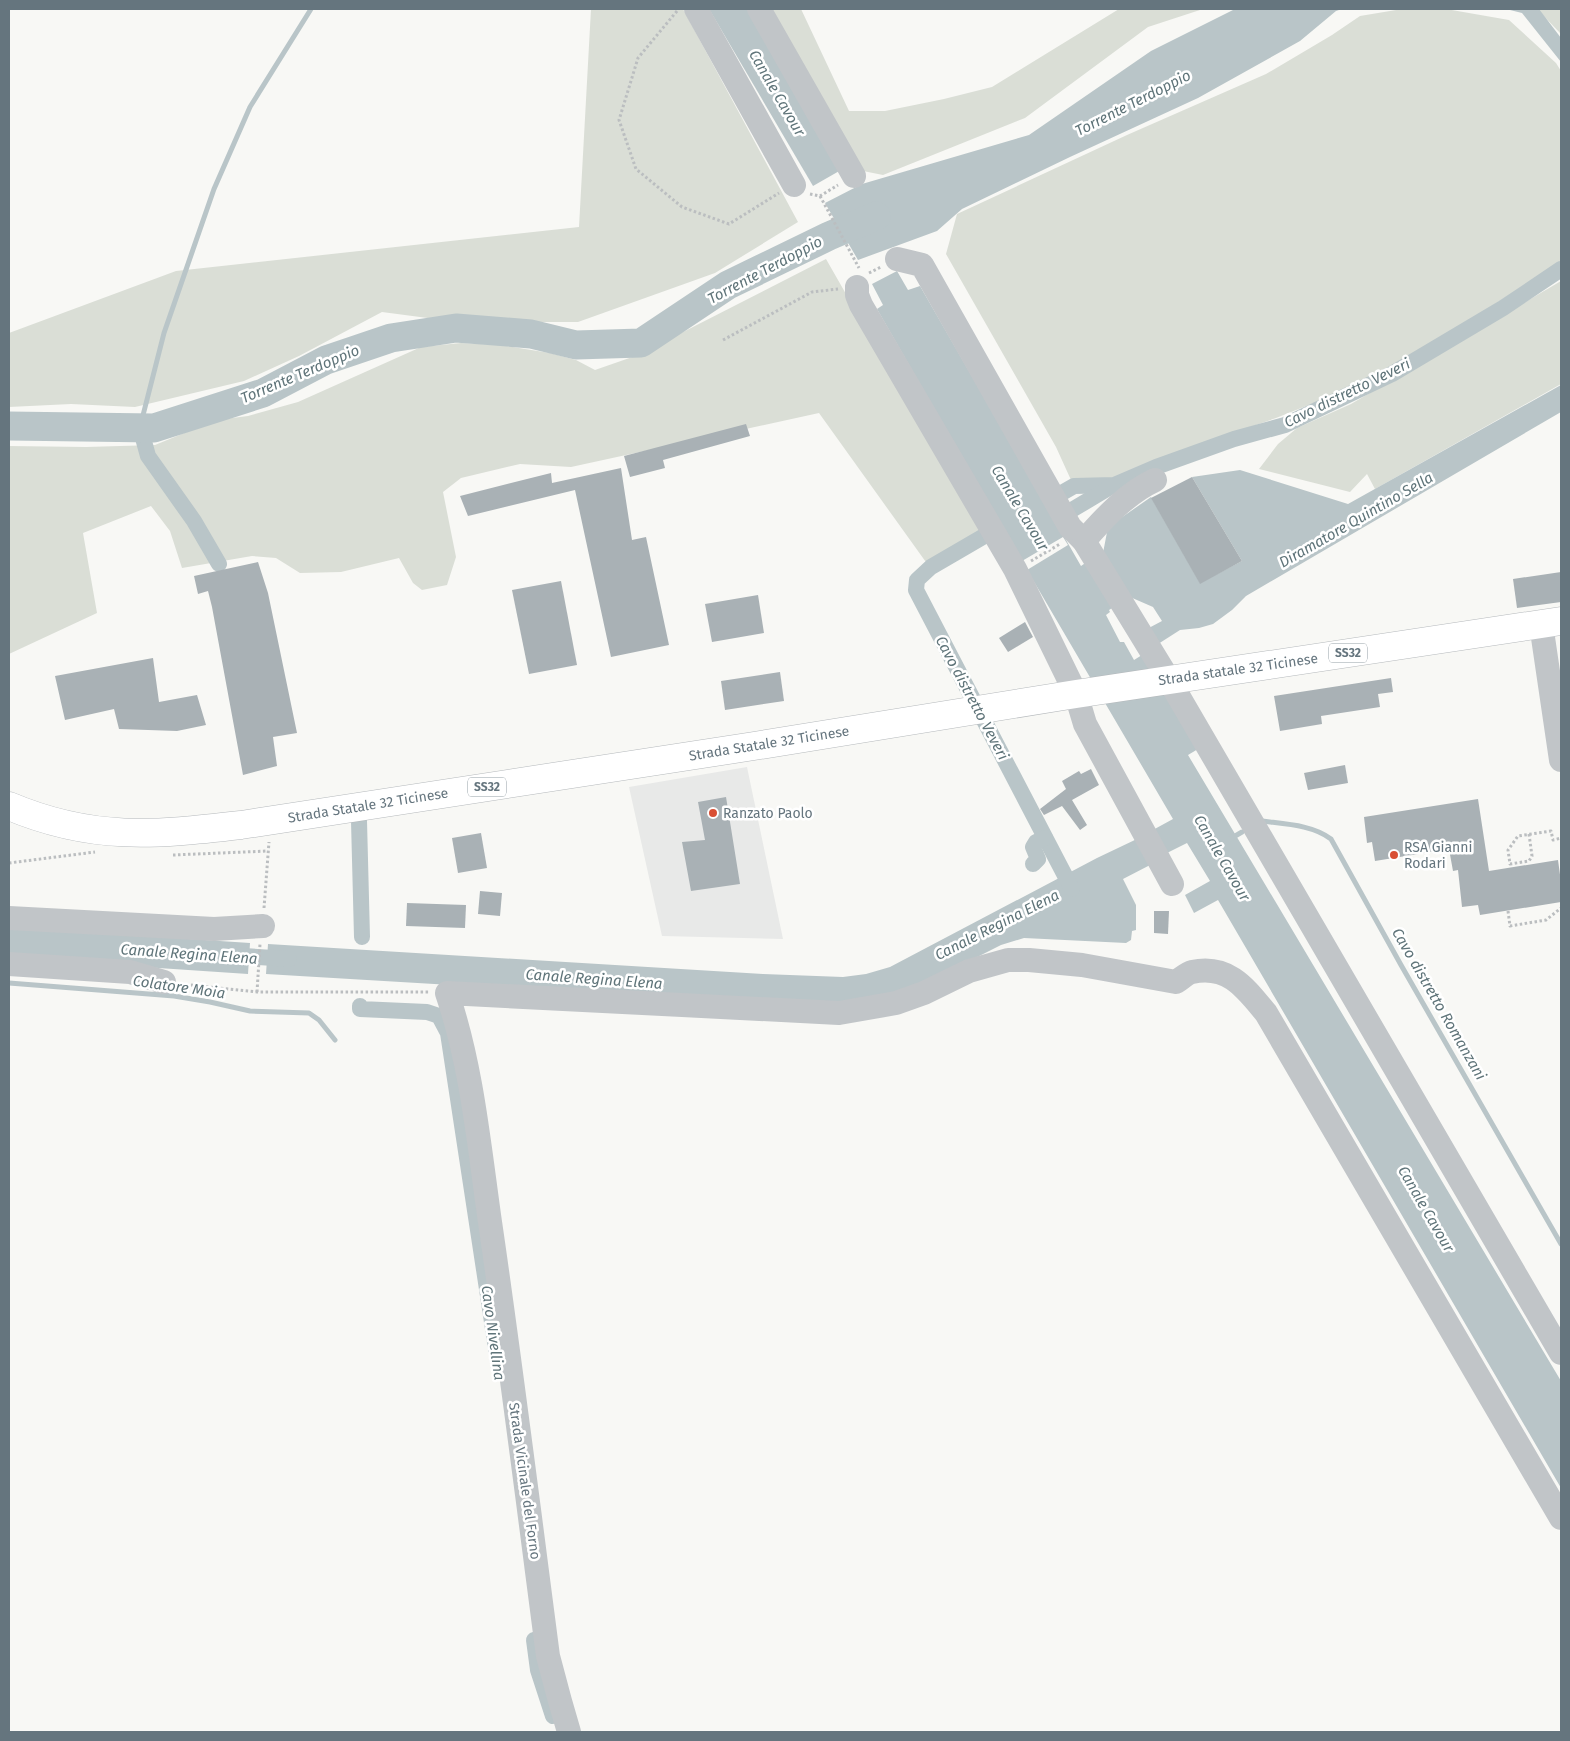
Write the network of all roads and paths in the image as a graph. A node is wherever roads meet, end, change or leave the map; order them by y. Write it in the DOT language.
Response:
graph roads {
  1 [pos="678,9"];
  2 [pos="696,9"];
  3 [pos="760,9"];
  4 [pos="854,176"];
  5 [pos="794,185"];
  6 [pos="820,196"];
  7 [pos="897,259"];
  8 [pos="860,281"];
  9 [pos="723,340"];
  10 [pos="1155,480"];
  11 [pos="1075,541"];
  12 [pos="1024,565"];
  13 [pos="1551,622"];
  14 [pos="1162,681"];
  15 [pos="1084,693"];
  16 [pos="1561,760"];
  17 [pos="9,806"];
  18 [pos="270,821"];
  19 [pos="1529,834"];
  20 [pos="1561,838"];
  21 [pos="1172,884"];
  22 [pos="1561,908"];
  23 [pos="1508,911"];
  24 [pos="9,918"];
  25 [pos="261,935"];
  26 [pos="9,964"];
  27 [pos="164,982"];
  28 [pos="257,992"];
  29 [pos="447,992"];
  30 [pos="1561,1353"];
  31 [pos="1561,1518"];
  32 [pos="570,1732"];
  1 -- 5 [label="path"];
  2 -- 5 [label="street"];
  3 -- 4 [label="street"];
  6 -- 8 [label="path"];
  7 -- 11 [label="street"];
  8 -- 9 [label="path"];
  8 -- 15 [label="street"];
  10 -- 11 [label="street"];
  11 -- 12 [label="path"];
  11 -- 14 [label="street"];
  13 -- 14 [label="main road, Strada statale 32 Ticinese / SS32"];
  13 -- 16 [label="street"];
  14 -- 15 [label="main road, Strada statale 32 Ticinese / SS32"];
  14 -- 30 [label="street"];
  15 -- 18 [label="main road, Strada Statale 32 Ticinese / SS32"];
  15 -- 21 [label="street"];
  17 -- 18 [label="main road, Strada Statale 32 Ticinese / SS32"];
  18 -- 25 [label="path"];
  19 -- 19 [label="path"];
  19 -- 20 [label="path"];
  22 -- 23 [label="path"];
  24 -- 25 [label="street"];
  25 -- 28 [label="path"];
  26 -- 27 [label="street"];
  27 -- 28 [label="path"];
  28 -- 29 [label="path"];
  29 -- 31 [label="street"];
  29 -- 32 [label="street, Strada Vicinale del Forno"];
}
